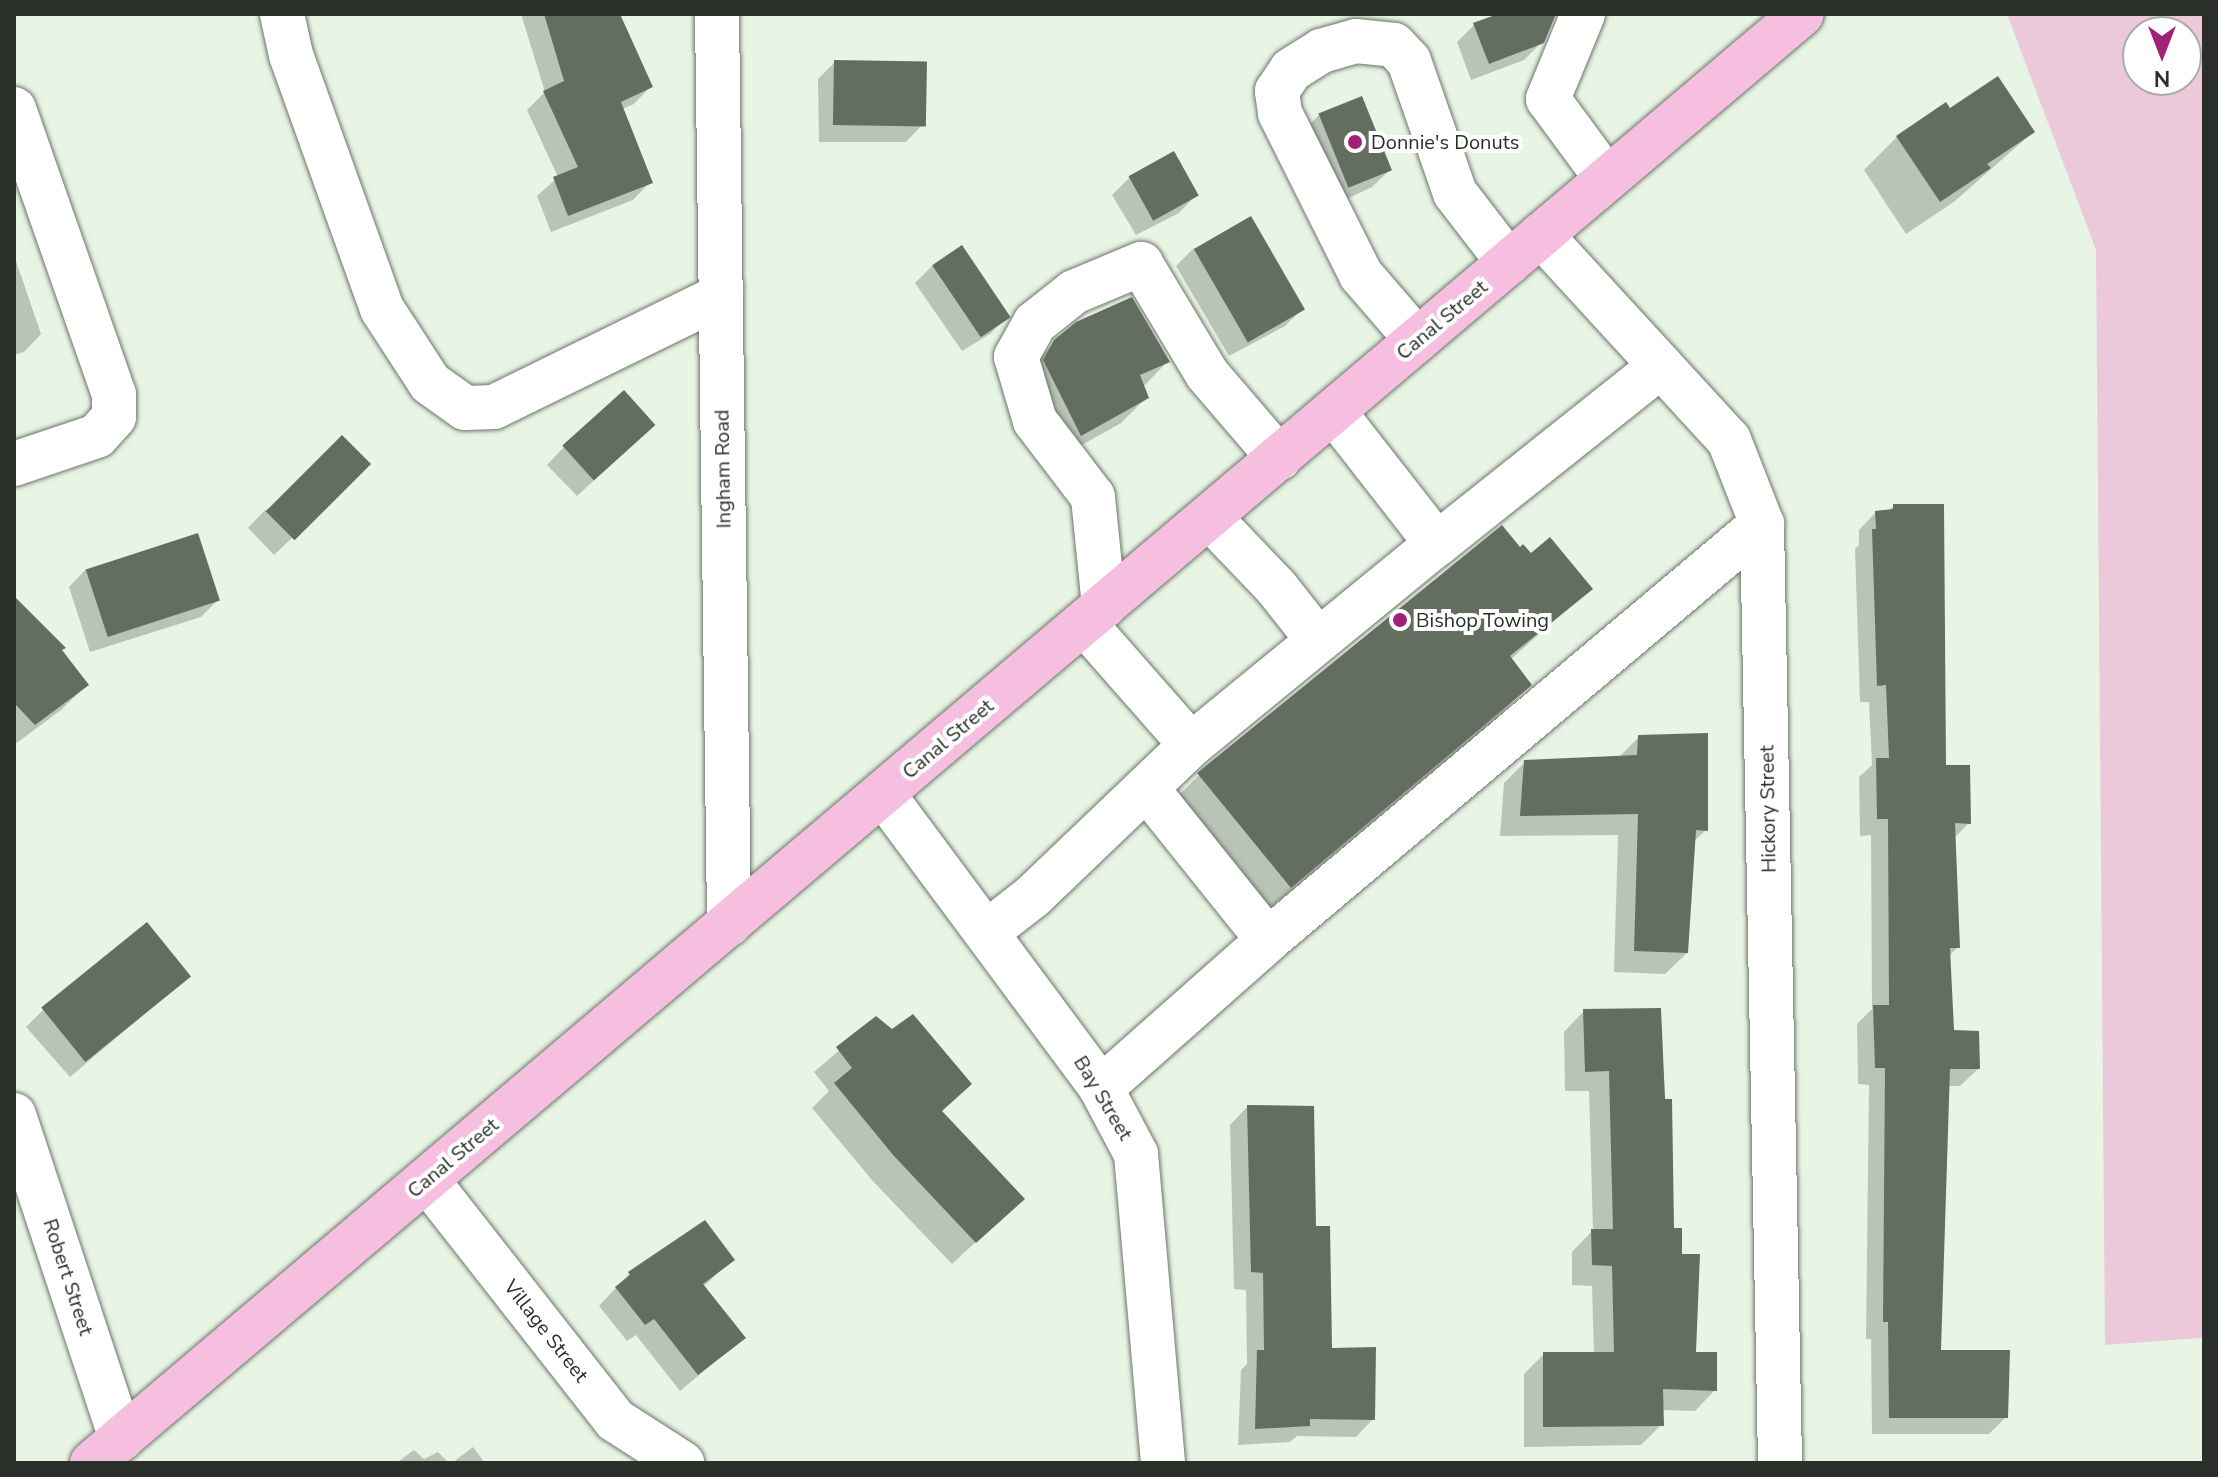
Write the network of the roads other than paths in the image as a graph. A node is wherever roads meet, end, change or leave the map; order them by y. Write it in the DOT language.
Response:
graph roads {
  1 [pos="282,14"];
  2 [pos="717,14"];
  3 [pos="1583,14"];
  4 [pos="1802,14"];
  5 [pos="14,109"];
  6 [pos="1607,179"];
  7 [pos="1525,249"];
  8 [pos="721,296"];
  9 [pos="1417,340"];
  10 [pos="1661,366"];
  11 [pos="1334,412"];
  12 [pos="1279,458"];
  13 [pos="14,464"];
  14 [pos="1209,517"];
  15 [pos="1762,524"];
  16 [pos="1437,544"];
  17 [pos="1094,615"];
  18 [pos="1317,639"];
  19 [pos="1191,745"];
  20 [pos="1147,789"];
  21 [pos="883,794"];
  22 [pos="729,924"];
  23 [pos="987,932"];
  24 [pos="1268,940"];
  25 [pos="1101,1088"];
  26 [pos="14,1115"];
  27 [pos="427,1180"];
  28 [pos="107,1451"];
  29 [pos="682,1463"];
  30 [pos="1163,1463"];
  31 [pos="1780,1463"];
  1 -- 8 [label="street"];
  2 -- 8 [label="street, Ingham Road"];
  3 -- 6 [label="street"];
  4 -- 6 [label="main road, Canal Street"];
  5 -- 13 [label="street"];
  6 -- 7 [label="main road, Canal Street"];
  7 -- 9 [label="main road, Canal Street"];
  7 -- 9 [label="street, Hickory Street"];
  7 -- 10 [label="street, Hickory Street"];
  8 -- 22 [label="street, Ingham Road"];
  9 -- 11 [label="main road, Canal Street"];
  10 -- 15 [label="street, Hickory Street"];
  10 -- 16 [label="street"];
  11 -- 12 [label="main road, Canal Street"];
  11 -- 16 [label="street"];
  12 -- 14 [label="main road, Canal Street"];
  12 -- 17 [label="street"];
  14 -- 17 [label="main road, Canal Street"];
  14 -- 18 [label="street"];
  15 -- 24 [label="street"];
  15 -- 31 [label="street, Hickory Street"];
  16 -- 18 [label="street"];
  17 -- 19 [label="street"];
  17 -- 21 [label="main road, Canal Street"];
  18 -- 19 [label="street"];
  19 -- 20 [label="street"];
  20 -- 23 [label="street"];
  20 -- 24 [label="street"];
  21 -- 22 [label="main road, Canal Street"];
  21 -- 23 [label="street, Bay Street"];
  22 -- 27 [label="main road, Canal Street"];
  23 -- 25 [label="street, Bay Street"];
  24 -- 25 [label="street"];
  25 -- 30 [label="street, Bay Street"];
  26 -- 28 [label="street, Robert Street"];
  27 -- 28 [label="main road, Canal Street"];
  27 -- 29 [label="street, Village Street"];
}
